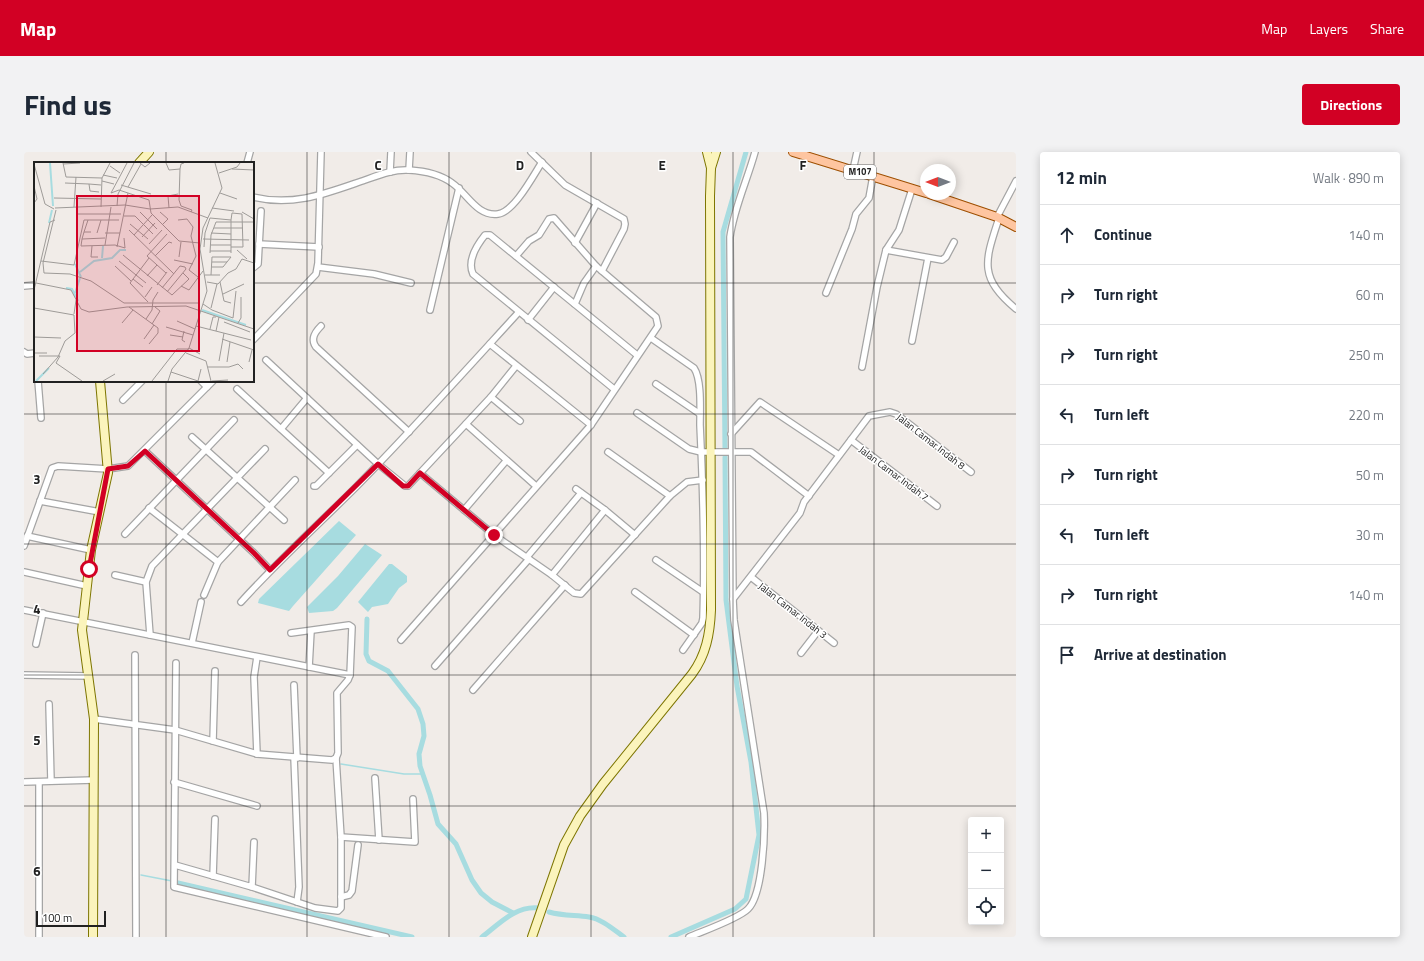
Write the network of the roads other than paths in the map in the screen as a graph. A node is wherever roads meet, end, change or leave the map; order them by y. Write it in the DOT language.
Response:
graph roads {
  1 [pos="142,152"];
  2 [pos="149,152"];
  3 [pos="250,152"];
  4 [pos="322,152"];
  5 [pos="391,152"];
  6 [pos="410,152"];
  7 [pos="531,152"];
  8 [pos="707,152"];
  9 [pos="716,152"];
  10 [pos="754,152"];
  11 [pos="793,152"];
  12 [pos="857,152"];
  13 [pos="139,162"];
  14 [pos="140,162"];
  15 [pos="247,162"];
  16 [pos="542,162"];
  17 [pos="711,168"];
  18 [pos="409,170"];
  19 [pos="853,170"];
  20 [pos="390,172"];
  21 [pos="872,176"];
  22 [pos="1016,181"];
  23 [pos="459,188"];
  24 [pos="912,188"];
  25 [pos="920,191"];
  26 [pos="320,196"];
  27 [pos="254,197"];
  28 [pos="947,200"];
  29 [pos="597,203"];
  30 [pos="261,211"];
  31 [pos="998,217"];
  32 [pos="1016,227"];
  33 [pos="954,242"];
  34 [pos="576,243"];
  35 [pos="259,244"];
  36 [pos="319,247"];
  37 [pos="886,250"];
  38 [pos="516,256"];
  39 [pos="928,258"];
  40 [pos="596,266"];
  41 [pos="254,267"];
  42 [pos="318,267"];
  43 [pos="602,271"];
  44 [pos="411,283"];
  45 [pos="34,285"];
  46 [pos="24,286"];
  47 [pos="554,287"];
  48 [pos="826,293"];
  49 [pos="575,304"];
  50 [pos="1016,309"];
  51 [pos="430,310"];
  52 [pos="518,313"];
  53 [pos="528,320"];
  54 [pos="321,326"];
  55 [pos="651,338"];
  56 [pos="254,339"];
  57 [pos="912,341"];
  58 [pos="490,344"];
  59 [pos="637,356"];
  60 [pos="266,360"];
  61 [pos="516,366"];
  62 [pos="862,367"];
  63 [pos="38,382"];
  64 [pos="100,382"];
  65 [pos="141,382"];
  66 [pos="202,382"];
  67 [pos="212,382"];
  68 [pos="656,384"];
  69 [pos="207,387"];
  70 [pos="237,389"];
  71 [pos="614,389"];
  72 [pos="491,397"];
  73 [pos="307,398"];
  74 [pos="123,400"];
  75 [pos="637,413"];
  76 [pos="700,414"];
  77 [pos="41,418"];
  78 [pos="234,420"];
  79 [pos="520,420"];
  80 [pos="466,424"];
  81 [pos="591,425"];
  82 [pos="281,428"];
  83 [pos="409,432"];
  84 [pos="731,434"];
  85 [pos="192,437"];
  86 [pos="851,440"];
  87 [pos="357,445"];
  88 [pos="265,449"];
  89 [pos="206,450"];
  90 [pos="145,451"];
  91 [pos="732,451"];
  92 [pos="608,452"];
  93 [pos="701,452"];
  94 [pos="711,452"];
  95 [pos="840,455"];
  96 [pos="506,461"];
  97 [pos="378,464"];
  98 [pos="108,469"];
  99 [pos="971,472"];
  100 [pos="329,473"];
  101 [pos="420,473"];
  102 [pos="237,477"];
  103 [pos="176,480"];
  104 [pos="295,480"];
  105 [pos="703,480"];
  106 [pos="314,486"];
  107 [pos="536,486"];
  108 [pos="576,489"];
  109 [pos="581,493"];
  110 [pos="670,496"];
  111 [pos="809,496"];
  112 [pos="40,501"];
  113 [pos="937,506"];
  114 [pos="269,507"];
  115 [pos="149,508"];
  116 [pos="207,508"];
  117 [pos="464,510"];
  118 [pos="606,510"];
  119 [pos="100,512"];
  120 [pos="284,520"];
  121 [pos="125,534"];
  122 [pos="183,534"];
  123 [pos="494,535"];
  124 [pos="635,535"];
  125 [pos="27,536"];
  126 [pos="239,539"];
  127 [pos="24,546"];
  128 [pos="91,550"];
  129 [pos="528,558"];
  130 [pos="656,560"];
  131 [pos="218,562"];
  132 [pos="270,570"];
  133 [pos="24,572"];
  134 [pos="115,575"];
  135 [pos="552,575"];
  136 [pos="751,577"];
  137 [pos="146,582"];
  138 [pos="565,585"];
  139 [pos="87,586"];
  140 [pos="635,592"];
  141 [pos="703,592"];
  142 [pos="204,595"];
  143 [pos="733,599"];
  144 [pos="201,602"];
  145 [pos="241,602"];
  146 [pos="24,610"];
  147 [pos="43,613"];
  148 [pos="83,622"];
  149 [pos="311,631"];
  150 [pos="818,631"];
  151 [pos="291,633"];
  152 [pos="150,635"];
  153 [pos="694,635"];
  154 [pos="401,640"];
  155 [pos="192,643"];
  156 [pos="834,643"];
  157 [pos="36,644"];
  158 [pos="683,650"];
  159 [pos="801,653"];
  160 [pos="135,656"];
  161 [pos="257,657"];
  162 [pos="176,664"];
  163 [pos="435,666"];
  164 [pos="309,667"];
  165 [pos="214,671"];
  166 [pos="24,675"];
  167 [pos="350,675"];
  168 [pos="89,676"];
  169 [pos="294,685"];
  170 [pos="473,690"];
  171 [pos="49,704"];
  172 [pos="94,719"];
  173 [pos="135,725"];
  174 [pos="175,730"];
  175 [pos="213,741"];
  176 [pos="256,754"];
  177 [pos="295,757"];
  178 [pos="336,758"];
  179 [pos="375,778"];
  180 [pos="94,780"];
  181 [pos="51,781"];
  182 [pos="24,782"];
  183 [pos="39,782"];
  184 [pos="174,782"];
  185 [pos="413,799"];
  186 [pos="257,806"];
  187 [pos="215,819"];
  188 [pos="341,838"];
  189 [pos="378,840"];
  190 [pos="254,842"];
  191 [pos="358,845"];
  192 [pos="175,865"];
  193 [pos="213,876"];
  194 [pos="252,887"];
  195 [pos="341,897"];
  196 [pos="297,902"];
  197 [pos="39,937"];
  198 [pos="96,937"];
  199 [pos="136,937"];
  200 [pos="386,937"];
  201 [pos="532,937"];
  202 [pos="689,937"];
  1 -- 13 [label="main road"];
  2 -- 14 [label="main road"];
  3 -- 15 [label="street"];
  4 -- 26 [label="street"];
  5 -- 20 [label="street"];
  6 -- 18 [label="street"];
  7 -- 16 [label="street"];
  8 -- 17 [label="main road"];
  9 -- 17 [label="main road"];
  10 -- 84 [label="street"];
  11 -- 19 [label="main road, M107"];
  12 -- 19 [label="street"];
  16 -- 23 [label="street"];
  16 -- 29 [label="street"];
  17 -- 94 [label="main road"];
  18 -- 20 [label="street"];
  18 -- 23 [label="street"];
  19 -- 21 [label="main road, M107"];
  20 -- 26 [label="street"];
  21 -- 24 [label="main road, M107"];
  21 -- 48 [label="street"];
  22 -- 31 [label="street"];
  23 -- 51 [label="street"];
  24 -- 25 [label="main road, M107"];
  24 -- 37 [label="street"];
  26 -- 27 [label="street"];
  26 -- 36 [label="street"];
  28 -- 31 [label="main road"];
  29 -- 34 [label="street"];
  29 -- 43 [label="street"];
  30 -- 35 [label="street"];
  31 -- 32 [label="main road"];
  31 -- 50 [label="street"];
  33 -- 39 [label="street"];
  34 -- 38 [label="street"];
  34 -- 40 [label="street"];
  35 -- 36 [label="street"];
  35 -- 41 [label="street"];
  36 -- 42 [label="street"];
  37 -- 39 [label="street"];
  37 -- 62 [label="street"];
  38 -- 47 [label="street"];
  38 -- 52 [label="street"];
  39 -- 57 [label="street"];
  40 -- 43 [label="street"];
  40 -- 49 [label="street"];
  42 -- 44 [label="street"];
  42 -- 56 [label="street"];
  43 -- 55 [label="street"];
  45 -- 46 [label="street"];
  47 -- 49 [label="street"];
  47 -- 53 [label="street"];
  49 -- 59 [label="street"];
  52 -- 53 [label="street"];
  52 -- 58 [label="street"];
  53 -- 71 [label="street"];
  54 -- 83 [label="street"];
  55 -- 59 [label="street"];
  55 -- 76 [label="street"];
  58 -- 61 [label="street"];
  58 -- 83 [label="street"];
  59 -- 71 [label="street"];
  60 -- 73 [label="street"];
  61 -- 72 [label="street"];
  61 -- 81 [label="street"];
  63 -- 77 [label="street"];
  64 -- 98 [label="main road"];
  65 -- 74 [label="street"];
  66 -- 69 [label="street"];
  67 -- 69 [label="street"];
  68 -- 76 [label="street"];
  69 -- 90 [label="street"];
  70 -- 82 [label="street"];
  71 -- 81 [label="street"];
  72 -- 79 [label="street"];
  72 -- 80 [label="street"];
  73 -- 82 [label="street"];
  73 -- 87 [label="street"];
  75 -- 93 [label="street"];
  76 -- 93 [label="street"];
  78 -- 89 [label="street"];
  80 -- 96 [label="street"];
  80 -- 101 [label="street"];
  81 -- 107 [label="street"];
  82 -- 100 [label="street"];
  83 -- 97 [label="street"];
  84 -- 91 [label="street"];
  84 -- 95 [label="street"];
  85 -- 89 [label="street"];
  86 -- 95 [label="street"];
  86 -- 99 [label="street, Jalan Camar Indah 8"];
  86 -- 113 [label="street, Jalan Camar Indah 7"];
  87 -- 97 [label="street"];
  87 -- 100 [label="street"];
  88 -- 102 [label="street"];
  89 -- 102 [label="street"];
  89 -- 103 [label="street"];
  90 -- 98 [label="street"];
  90 -- 103 [label="street"];
  91 -- 94 [label="street"];
  91 -- 111 [label="street"];
  91 -- 143 [label="street"];
  92 -- 110 [label="street"];
  93 -- 94 [label="street"];
  93 -- 105 [label="street"];
  94 -- 201 [label="main road"];
  95 -- 111 [label="street"];
  96 -- 107 [label="street"];
  96 -- 117 [label="street"];
  97 -- 101 [label="street"];
  97 -- 132 [label="street"];
  98 -- 112 [label="street"];
  98 -- 119 [label="main road"];
  100 -- 106 [label="street"];
  101 -- 117 [label="street"];
  102 -- 114 [label="street"];
  102 -- 116 [label="street"];
  103 -- 115 [label="street"];
  103 -- 116 [label="street"];
  104 -- 114 [label="street"];
  105 -- 110 [label="street"];
  105 -- 141 [label="street"];
  107 -- 123 [label="street"];
  108 -- 109 [label="street"];
  109 -- 118 [label="street"];
  109 -- 129 [label="street"];
  110 -- 124 [label="street"];
  111 -- 136 [label="street"];
  112 -- 119 [label="street"];
  112 -- 125 [label="street"];
  114 -- 120 [label="street"];
  114 -- 126 [label="street"];
  115 -- 121 [label="street"];
  115 -- 122 [label="street"];
  116 -- 122 [label="street"];
  116 -- 126 [label="street"];
  117 -- 123 [label="street"];
  118 -- 124 [label="street"];
  118 -- 135 [label="street"];
  119 -- 128 [label="main road"];
  122 -- 131 [label="street"];
  122 -- 137 [label="street"];
  123 -- 129 [label="street"];
  123 -- 154 [label="street"];
  124 -- 138 [label="street"];
  125 -- 127 [label="street"];
  125 -- 128 [label="street"];
  126 -- 131 [label="street"];
  126 -- 132 [label="street"];
  128 -- 139 [label="main road"];
  129 -- 135 [label="street"];
  129 -- 163 [label="street"];
  130 -- 141 [label="street"];
  131 -- 142 [label="street"];
  132 -- 145 [label="street"];
  133 -- 139 [label="street"];
  134 -- 137 [label="street"];
  135 -- 138 [label="street"];
  136 -- 143 [label="street"];
  136 -- 150 [label="street, Jalan Camar Indah 3"];
  137 -- 152 [label="street"];
  138 -- 170 [label="street"];
  139 -- 148 [label="main road"];
  140 -- 153 [label="street"];
  141 -- 153 [label="street"];
  143 -- 202 [label="street"];
  144 -- 155 [label="street"];
  146 -- 147 [label="street"];
  147 -- 148 [label="street"];
  147 -- 157 [label="street"];
  148 -- 152 [label="street"];
  148 -- 168 [label="main road"];
  149 -- 151 [label="street"];
  149 -- 164 [label="street"];
  149 -- 167 [label="street"];
  150 -- 156 [label="street, Jalan Camar Indah 3"];
  150 -- 159 [label="street"];
  152 -- 155 [label="street"];
  153 -- 158 [label="street"];
  155 -- 161 [label="street"];
  160 -- 173 [label="street"];
  161 -- 164 [label="street"];
  161 -- 176 [label="street"];
  162 -- 174 [label="street"];
  164 -- 167 [label="street"];
  165 -- 175 [label="street"];
  166 -- 168 [label="street"];
  167 -- 178 [label="street"];
  168 -- 172 [label="main road"];
  169 -- 177 [label="street"];
  171 -- 181 [label="street"];
  172 -- 173 [label="street"];
  172 -- 180 [label="main road"];
  173 -- 174 [label="street"];
  173 -- 199 [label="street"];
  174 -- 175 [label="street"];
  174 -- 184 [label="street"];
  175 -- 176 [label="street"];
  176 -- 177 [label="street"];
  177 -- 178 [label="street"];
  177 -- 196 [label="street"];
  178 -- 188 [label="street"];
  179 -- 189 [label="street"];
  180 -- 181 [label="street"];
  180 -- 198 [label="main road"];
  181 -- 183 [label="street"];
  182 -- 183 [label="street"];
  183 -- 197 [label="street"];
  184 -- 186 [label="street"];
  184 -- 192 [label="street"];
  185 -- 189 [label="street"];
  187 -- 193 [label="street"];
  188 -- 189 [label="street"];
  188 -- 195 [label="street"];
  190 -- 194 [label="street"];
  191 -- 195 [label="street"];
  192 -- 193 [label="street"];
  192 -- 200 [label="street"];
  193 -- 194 [label="street"];
  194 -- 196 [label="street"];
  195 -- 196 [label="street"];
}
